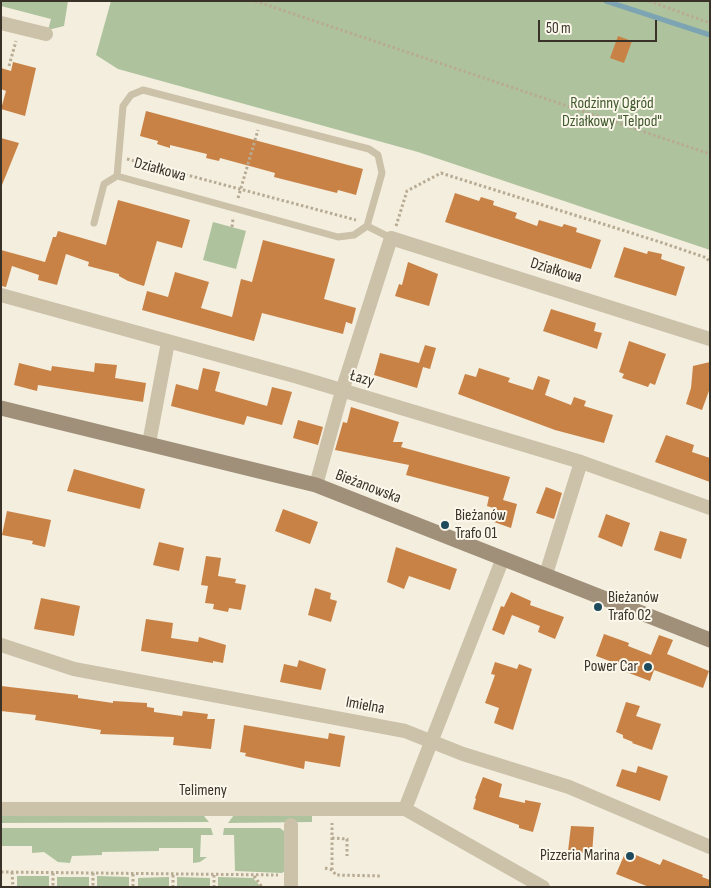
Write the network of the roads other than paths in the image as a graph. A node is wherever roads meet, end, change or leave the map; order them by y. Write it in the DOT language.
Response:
graph roads {
  1 [pos="1,24"];
  2 [pos="46,34"];
  3 [pos="117,176"];
  4 [pos="94,223"];
  5 [pos="367,226"];
  6 [pos="391,238"];
  7 [pos="1,295"];
  8 [pos="710,339"];
  9 [pos="168,342"];
  10 [pos="342,391"];
  11 [pos="1,408"];
  12 [pos="148,443"];
  13 [pos="581,462"];
  14 [pos="316,485"];
  15 [pos="710,508"];
  16 [pos="503,558"];
  17 [pos="546,574"];
  18 [pos="710,640"];
  19 [pos="1,644"];
  20 [pos="431,741"];
  21 [pos="1,809"];
  22 [pos="405,810"];
  23 [pos="291,825"];
  24 [pos="710,847"];
  25 [pos="291,881"];
  26 [pos="544,887"];
  1 -- 2 [label="street"];
  3 -- 4 [label="lane"];
  3 -- 5 [label="lane, Działkowa"];
  3 -- 5 [label="lane"];
  5 -- 6 [label="lane, Działkowa"];
  6 -- 8 [label="street, Działkowa"];
  6 -- 10 [label="street"];
  7 -- 9 [label="street, Łazy"];
  9 -- 10 [label="street, Łazy"];
  9 -- 12 [label="street"];
  10 -- 13 [label="street, Łazy"];
  10 -- 14 [label="street"];
  11 -- 12 [label="street, Bieżanowska"];
  12 -- 14 [label="street, Bieżanowska"];
  13 -- 15 [label="street, Łazy"];
  13 -- 17 [label="street"];
  14 -- 16 [label="street, Bieżanowska"];
  16 -- 17 [label="street, Bieżanowska"];
  16 -- 20 [label="street"];
  17 -- 18 [label="street, Bieżanowska"];
  19 -- 20 [label="street, Imielna"];
  20 -- 22 [label="street"];
  20 -- 24 [label="street, Imielna"];
  21 -- 22 [label="street, Telimeny"];
  22 -- 26 [label="street, Telimeny"];
  23 -- 25 [label="street"];
}
